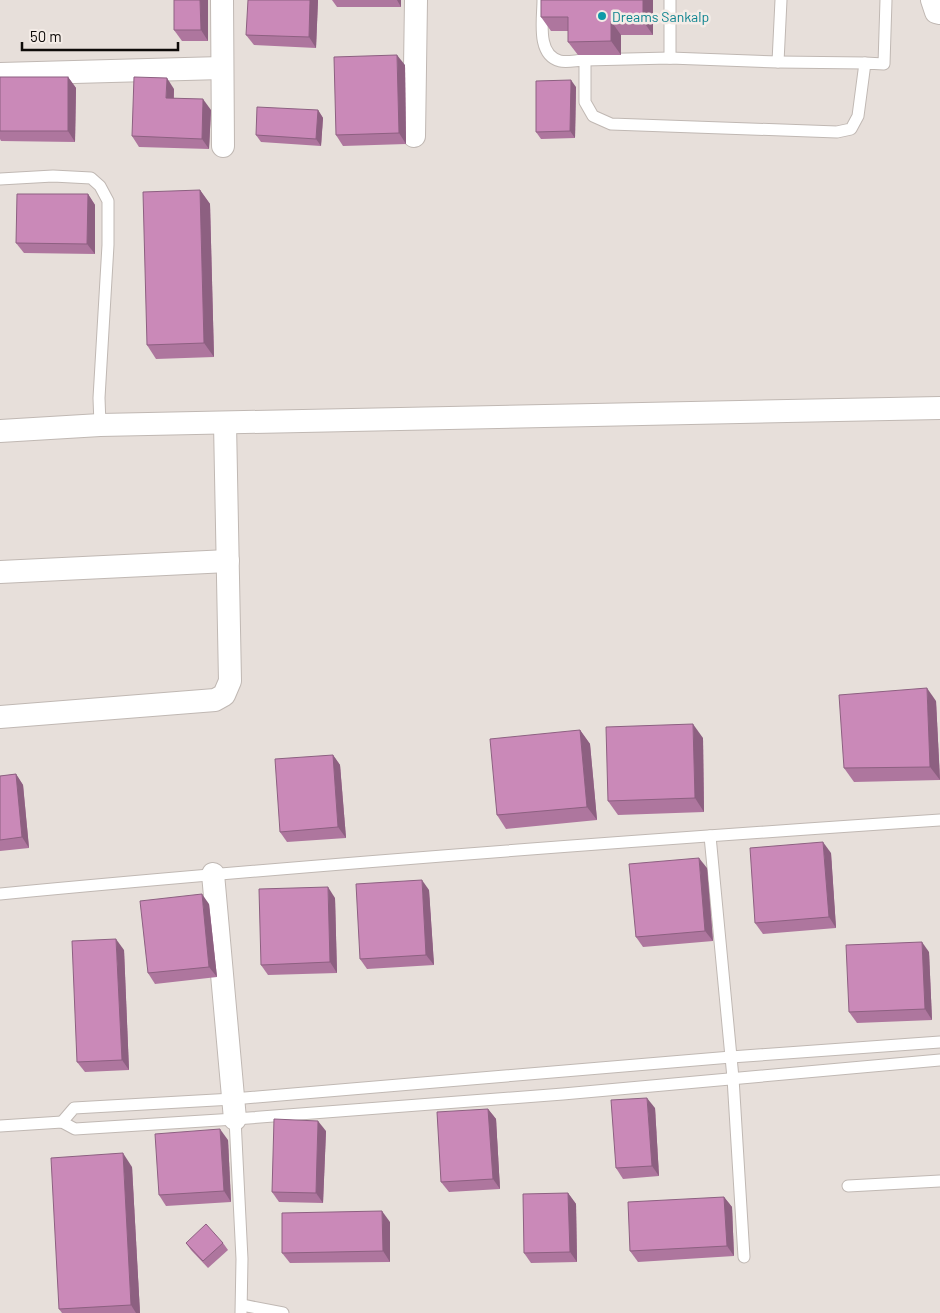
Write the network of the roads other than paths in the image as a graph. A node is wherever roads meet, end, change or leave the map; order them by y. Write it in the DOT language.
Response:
graph roads {
  1 [pos="222,0"];
  2 [pos="416,0"];
  3 [pos="543,0"];
  4 [pos="670,0"];
  5 [pos="781,0"];
  6 [pos="886,0"];
  7 [pos="932,0"];
  8 [pos="940,14"];
  9 [pos="670,58"];
  10 [pos="585,60"];
  11 [pos="778,62"];
  12 [pos="865,63"];
  13 [pos="222,68"];
  14 [pos="0,74"];
  15 [pos="414,136"];
  16 [pos="223,146"];
  17 [pos="0,179"];
  18 [pos="940,408"];
  19 [pos="225,423"];
  20 [pos="100,425"];
  21 [pos="0,430"];
  22 [pos="228,561"];
  23 [pos="0,572"];
  24 [pos="0,717"];
  25 [pos="940,820"];
  26 [pos="710,836"];
  27 [pos="213,874"];
  28 [pos="0,894"];
  29 [pos="940,1042"];
  30 [pos="731,1057"];
  31 [pos="940,1060"];
  32 [pos="733,1078"];
  33 [pos="234,1109"];
  34 [pos="62,1122"];
  35 [pos="0,1126"];
  36 [pos="940,1181"];
  37 [pos="848,1186"];
  38 [pos="744,1257"];
  39 [pos="242,1309"];
  40 [pos="283,1313"];
  1 -- 13 [label="street"];
  2 -- 15 [label="street"];
  3 -- 10 [label="lane"];
  4 -- 9 [label="lane"];
  5 -- 11 [label="lane"];
  6 -- 12 [label="lane"];
  7 -- 8 [label="street"];
  9 -- 10 [label="lane"];
  9 -- 11 [label="lane"];
  10 -- 12 [label="lane"];
  11 -- 12 [label="lane"];
  13 -- 14 [label="street"];
  13 -- 16 [label="street"];
  17 -- 20 [label="lane"];
  18 -- 19 [label="street"];
  19 -- 20 [label="street"];
  19 -- 22 [label="street"];
  20 -- 21 [label="street"];
  22 -- 23 [label="street"];
  22 -- 24 [label="street"];
  25 -- 26 [label="lane"];
  26 -- 27 [label="lane"];
  26 -- 30 [label="lane"];
  27 -- 28 [label="lane"];
  27 -- 33 [label="street"];
  29 -- 30 [label="lane"];
  30 -- 32 [label="lane"];
  30 -- 33 [label="lane"];
  31 -- 32 [label="lane"];
  32 -- 33 [label="lane"];
  32 -- 38 [label="lane"];
  33 -- 34 [label="lane"];
  33 -- 34 [label="lane"];
  33 -- 39 [label="lane"];
  34 -- 35 [label="lane"];
  36 -- 37 [label="lane"];
  39 -- 40 [label="lane"];
}
